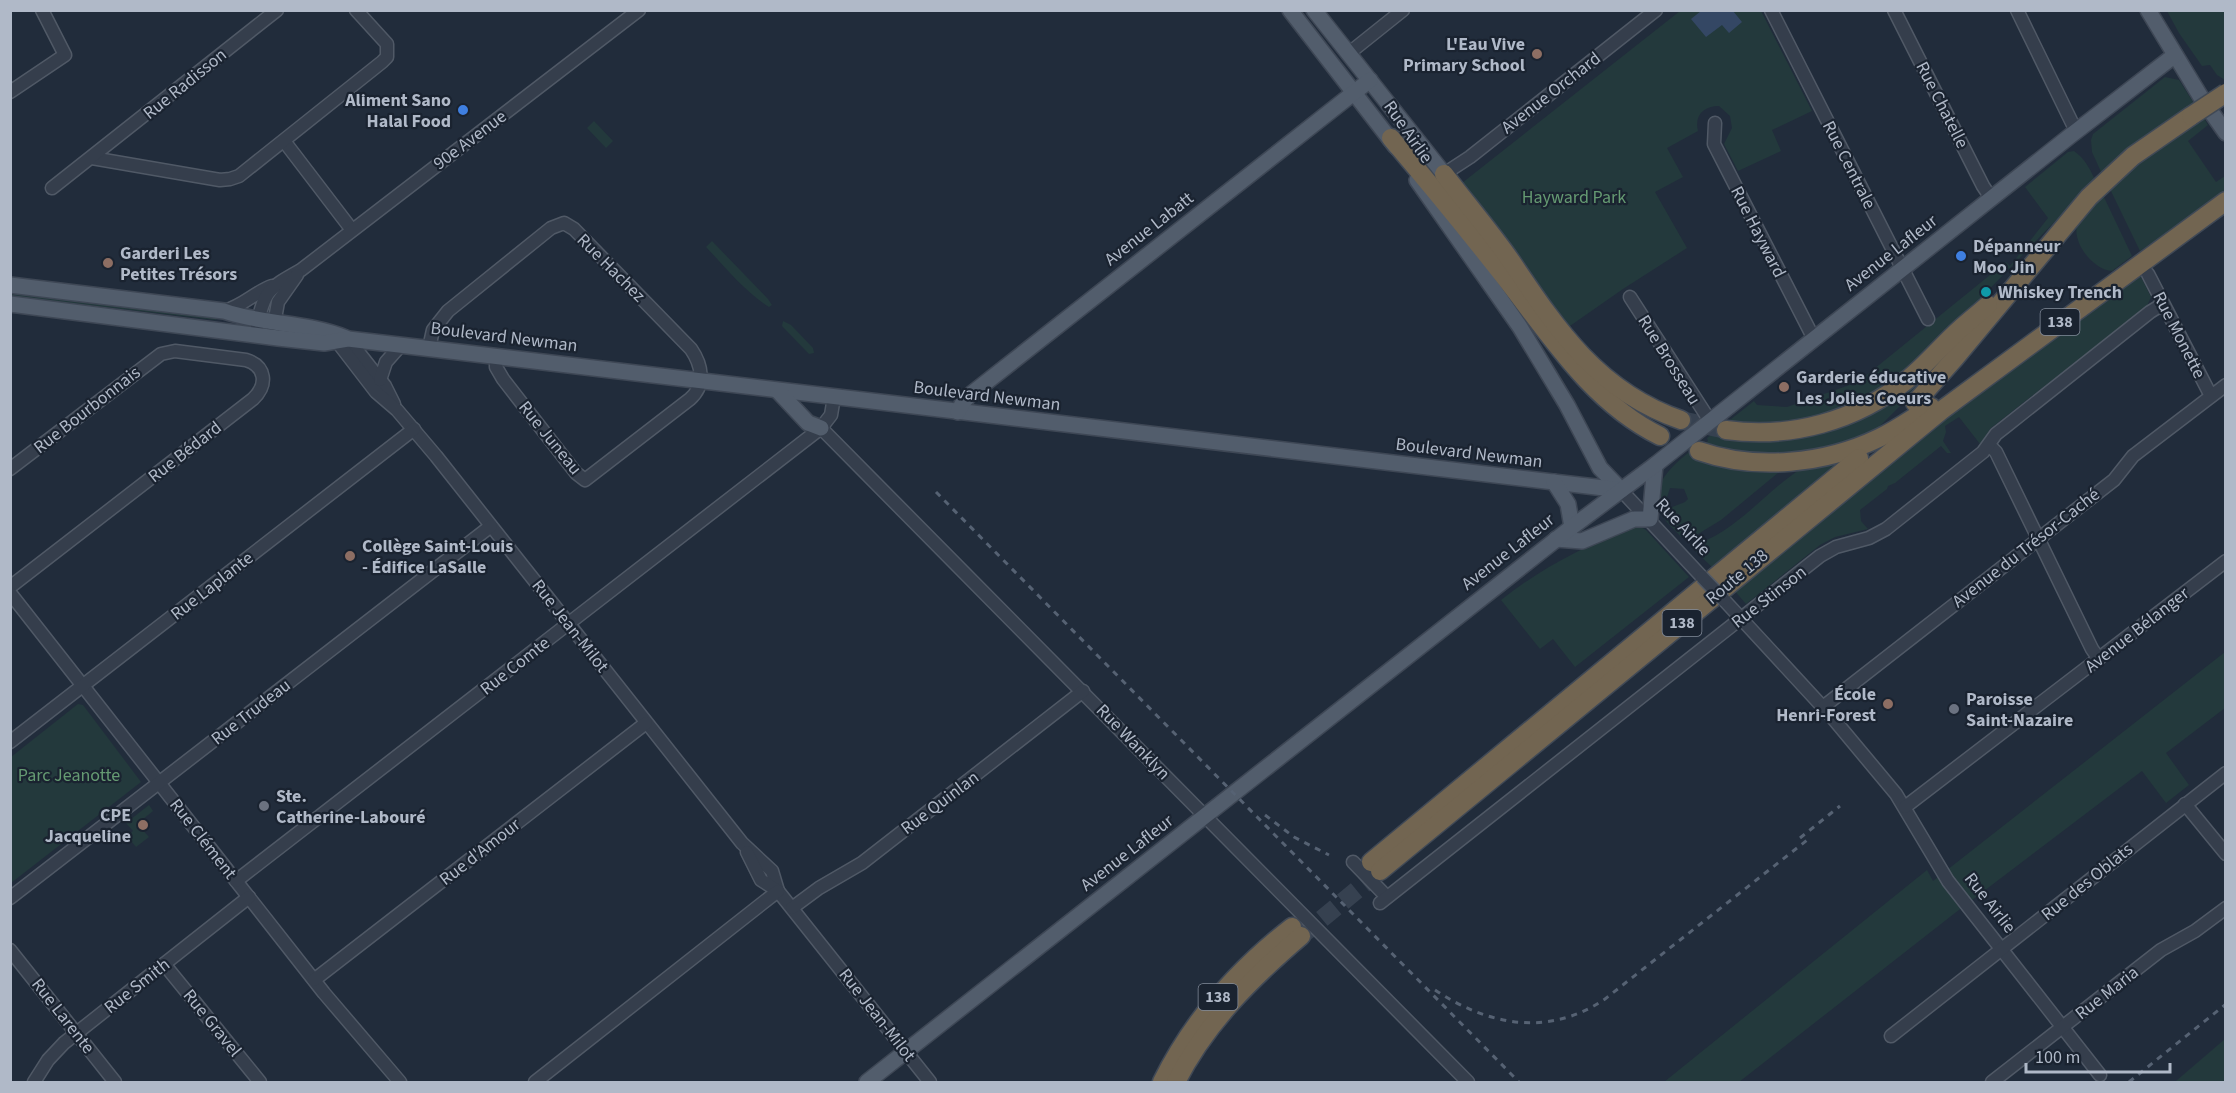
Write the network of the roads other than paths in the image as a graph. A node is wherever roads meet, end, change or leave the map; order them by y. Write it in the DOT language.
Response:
graph roads {
  1 [pos="42,10"];
  2 [pos="277,10"];
  3 [pos="356,10"];
  4 [pos="639,10"];
  5 [pos="1290,10"];
  6 [pos="1314,10"];
  7 [pos="1403,10"];
  8 [pos="1656,10"];
  9 [pos="1771,10"];
  10 [pos="1894,10"];
  11 [pos="2017,10"];
  12 [pos="2148,10"];
  13 [pos="1348,54"];
  14 [pos="2175,55"];
  15 [pos="1370,80"];
  16 [pos="10,92"];
  17 [pos="1354,92"];
  18 [pos="2226,93"];
  19 [pos="1715,123"];
  20 [pos="2076,131"];
  21 [pos="2226,133"];
  22 [pos="1391,138"];
  23 [pos="284,141"];
  24 [pos="92,158"];
  25 [pos="1444,174"];
  26 [pos="52,188"];
  27 [pos="1991,198"];
  28 [pos="2226,201"];
  29 [pos="352,230"];
  30 [pos="1902,269"];
  31 [pos="301,270"];
  32 [pos="2141,270"];
  33 [pos="2020,279"];
  34 [pos="10,285"];
  35 [pos="273,285"];
  36 [pos="1630,297"];
  37 [pos="10,304"];
  38 [pos="2163,304"];
  39 [pos="224,311"];
  40 [pos="1928,319"];
  41 [pos="257,327"];
  42 [pos="273,330"];
  43 [pos="1814,339"];
  44 [pos="342,340"];
  45 [pos="401,345"];
  46 [pos="429,348"];
  47 [pos="165,352"];
  48 [pos="496,356"];
  49 [pos="1985,377"];
  50 [pos="380,380"];
  51 [pos="701,381"];
  52 [pos="2226,385"];
  53 [pos="777,391"];
  54 [pos="2211,396"];
  55 [pos="834,397"];
  56 [pos="1915,404"];
  57 [pos="397,410"];
  58 [pos="958,412"];
  59 [pos="1681,420"];
  60 [pos="1718,426"];
  61 [pos="821,428"];
  62 [pos="414,429"];
  63 [pos="1660,436"];
  64 [pos="1989,445"];
  65 [pos="1699,452"];
  66 [pos="1859,458"];
  67 [pos="1655,465"];
  68 [pos="10,469"];
  69 [pos="1554,483"];
  70 [pos="1621,490"];
  71 [pos="1650,519"];
  72 [pos="492,526"];
  73 [pos="1572,527"];
  74 [pos="1556,539"];
  75 [pos="2038,539"];
  76 [pos="2226,561"];
  77 [pos="10,587"];
  78 [pos="10,593"];
  79 [pos="1741,619"];
  80 [pos="568,624"];
  81 [pos="2099,659"];
  82 [pos="83,686"];
  83 [pos="1083,691"];
  84 [pos="1823,707"];
  85 [pos="646,723"];
  86 [pos="10,742"];
  87 [pos="2226,773"];
  88 [pos="159,783"];
  89 [pos="2185,804"];
  90 [pos="1905,807"];
  91 [pos="1205,816"];
  92 [pos="2226,854"];
  93 [pos="1368,865"];
  94 [pos="236,881"];
  95 [pos="778,891"];
  96 [pos="249,897"];
  97 [pos="10,898"];
  98 [pos="792,908"];
  99 [pos="2226,908"];
  100 [pos="10,950"];
  101 [pos="2002,950"];
  102 [pos="164,964"];
  103 [pos="314,980"];
  104 [pos="2063,1028"];
  105 [pos="76,1033"];
  106 [pos="1892,1036"];
  107 [pos="906,1052"];
  108 [pos="2100,1075"];
  109 [pos="34,1083"];
  110 [pos="115,1083"];
  111 [pos="260,1083"];
  112 [pos="400,1083"];
  113 [pos="535,1083"];
  114 [pos="867,1083"];
  115 [pos="930,1083"];
  116 [pos="1162,1083"];
  117 [pos="1176,1083"];
  118 [pos="1468,1083"];
  119 [pos="1992,1083"];
  1 -- 16 [label="street"];
  2 -- 24 [label="street, Rue Radisson"];
  3 -- 23 [label="street"];
  4 -- 29 [label="street, 90e Avenue"];
  5 -- 17 [label="main road, Rue Airlie"];
  6 -- 13 [label="main road, Rue Airlie"];
  7 -- 13 [label="street"];
  8 -- 25 [label="street, Avenue Orchard"];
  9 -- 30 [label="street, Rue Centrale"];
  10 -- 27 [label="street, Rue Chatelle"];
  11 -- 20 [label="street"];
  12 -- 14 [label="main road"];
  13 -- 15 [label="main road, Rue Airlie"];
  14 -- 20 [label="main road, Avenue Lafleur"];
  14 -- 21 [label="main road"];
  15 -- 17 [label="main road, Avenue Labatt"];
  15 -- 25 [label="main road, Rue Airlie"];
  17 -- 22 [label="main road, Rue Airlie"];
  17 -- 58 [label="main road, Avenue Labatt"];
  18 -- 33 [label="highway, bridge"];
  19 -- 43 [label="street, Rue Hayward"];
  20 -- 27 [label="main road, Avenue Lafleur"];
  22 -- 63 [label="highway"];
  22 -- 70 [label="main road, Rue Airlie"];
  23 -- 24 [label="street"];
  23 -- 29 [label="street"];
  24 -- 26 [label="street, Rue Radisson"];
  25 -- 59 [label="highway"];
  27 -- 30 [label="main road, Avenue Lafleur"];
  28 -- 32 [label="highway, 138"];
  29 -- 31 [label="street, 90e Avenue"];
  30 -- 40 [label="street, Rue Centrale"];
  30 -- 43 [label="main road, Avenue Lafleur"];
  31 -- 35 [label="street, 90e Avenue"];
  31 -- 42 [label="street, 90e Avenue"];
  32 -- 38 [label="street, Rue Monette"];
  32 -- 49 [label="highway, 138"];
  33 -- 56 [label="highway"];
  33 -- 60 [label="highway"];
  34 -- 39 [label="main road, Boulevard Newman"];
  35 -- 39 [label="street, 90e Avenue"];
  35 -- 41 [label="street"];
  36 -- 60 [label="street, Rue Brosseau"];
  37 -- 41 [label="main road, Boulevard Newman"];
  38 -- 54 [label="street, Rue Monette"];
  38 -- 64 [label="street, Rue Stinson"];
  39 -- 41 [label="main road, Boulevard Newman"];
  41 -- 42 [label="main road, Boulevard Newman"];
  42 -- 44 [label="main road, Boulevard Newman"];
  43 -- 60 [label="main road, Avenue Lafleur"];
  44 -- 45 [label="main road, Boulevard Newman"];
  44 -- 50 [label="street, Rue Jean-Milot"];
  44 -- 57 [label="street, Rue Jean-Milot"];
  45 -- 46 [label="main road, Boulevard Newman"];
  45 -- 50 [label="street"];
  46 -- 48 [label="main road, Boulevard Newman"];
  46 -- 51 [label="street, Rue Hachez"];
  47 -- 68 [label="street, Rue Bourbonnais"];
  47 -- 77 [label="street, Rue Bédard"];
  48 -- 51 [label="main road, Boulevard Newman"];
  48 -- 51 [label="street, Rue Juneau"];
  49 -- 65 [label="highway"];
  49 -- 93 [label="highway, Route 138 / 138"];
  50 -- 57 [label="street, Rue Jean-Milot"];
  51 -- 53 [label="main road, Boulevard Newman"];
  52 -- 54 [label="street, Avenue du Trésor-Caché"];
  53 -- 55 [label="main road, Boulevard Newman"];
  53 -- 61 [label="main road"];
  54 -- 75 [label="street, Avenue du Trésor-Caché"];
  55 -- 58 [label="main road, Boulevard Newman"];
  55 -- 61 [label="street"];
  57 -- 62 [label="street, Rue Jean-Milot"];
  58 -- 69 [label="main road, Boulevard Newman"];
  60 -- 67 [label="main road, Avenue Lafleur"];
  61 -- 80 [label="street, Rue Comte"];
  61 -- 83 [label="street, Rue Wanklyn"];
  62 -- 72 [label="street, Rue Jean-Milot"];
  62 -- 82 [label="street, Rue Laplante"];
  64 -- 75 [label="street"];
  64 -- 79 [label="street, Rue Stinson"];
  66 -- 93 [label="highway, Route 138 / 138"];
  67 -- 70 [label="main road, Avenue Lafleur"];
  67 -- 71 [label="main road"];
  69 -- 70 [label="main road, Boulevard Newman"];
  69 -- 73 [label="main road"];
  70 -- 71 [label="street, Rue Airlie"];
  70 -- 73 [label="main road, Avenue Lafleur"];
  71 -- 74 [label="main road"];
  71 -- 79 [label="street, Rue Airlie, bridge"];
  72 -- 80 [label="street, Rue Jean-Milot"];
  72 -- 88 [label="street, Rue Trudeau"];
  73 -- 74 [label="main road, Avenue Lafleur"];
  74 -- 91 [label="main road, Avenue Lafleur"];
  75 -- 81 [label="street"];
  75 -- 84 [label="street, Avenue du Trésor-Caché"];
  76 -- 81 [label="street, Avenue Bélanger"];
  78 -- 82 [label="street, Rue Clément"];
  79 -- 84 [label="street, Rue Airlie"];
  79 -- 93 [label="street, Rue Stinson"];
  80 -- 85 [label="street, Rue Jean-Milot"];
  80 -- 94 [label="street, Rue Comte"];
  81 -- 90 [label="street, Avenue Bélanger"];
  82 -- 86 [label="street, Rue Laplante"];
  82 -- 88 [label="street, Rue Clément"];
  83 -- 91 [label="street, Rue Wanklyn"];
  83 -- 98 [label="street, Rue Quinlan"];
  84 -- 90 [label="street, Rue Airlie"];
  85 -- 95 [label="street, Rue Jean-Milot"];
  85 -- 103 [label="street, Rue d'Amour"];
  87 -- 89 [label="street, Rue des Oblats"];
  88 -- 94 [label="street, Rue Clément"];
  88 -- 97 [label="street, Rue Trudeau"];
  89 -- 92 [label="street"];
  89 -- 101 [label="street, Rue des Oblats"];
  90 -- 101 [label="street, Rue Airlie"];
  91 -- 107 [label="main road, Avenue Lafleur"];
  91 -- 118 [label="street, Rue Wanklyn"];
  94 -- 96 [label="street, Rue Clément"];
  95 -- 98 [label="street, Rue Jean-Milot"];
  95 -- 113 [label="street"];
  96 -- 102 [label="street, Rue Smith"];
  96 -- 103 [label="street, Rue Clément"];
  98 -- 107 [label="street, Rue Jean-Milot"];
  99 -- 104 [label="street, Rue Maria"];
  100 -- 105 [label="street, Rue Larente"];
  101 -- 104 [label="street, Rue Airlie"];
  101 -- 106 [label="street, Rue des Oblats"];
  102 -- 105 [label="street, Rue Smith"];
  102 -- 111 [label="street, Rue Gravel"];
  103 -- 112 [label="street, Rue Clément"];
  104 -- 108 [label="street, Rue Airlie"];
  104 -- 119 [label="street, Rue Maria"];
  105 -- 109 [label="street, Rue Smith"];
  105 -- 110 [label="street, Rue Larente"];
  107 -- 114 [label="main road, Avenue Lafleur"];
  107 -- 115 [label="street, Rue Jean-Milot"];
  116 -- 117 [label="highway, 138"];
}
